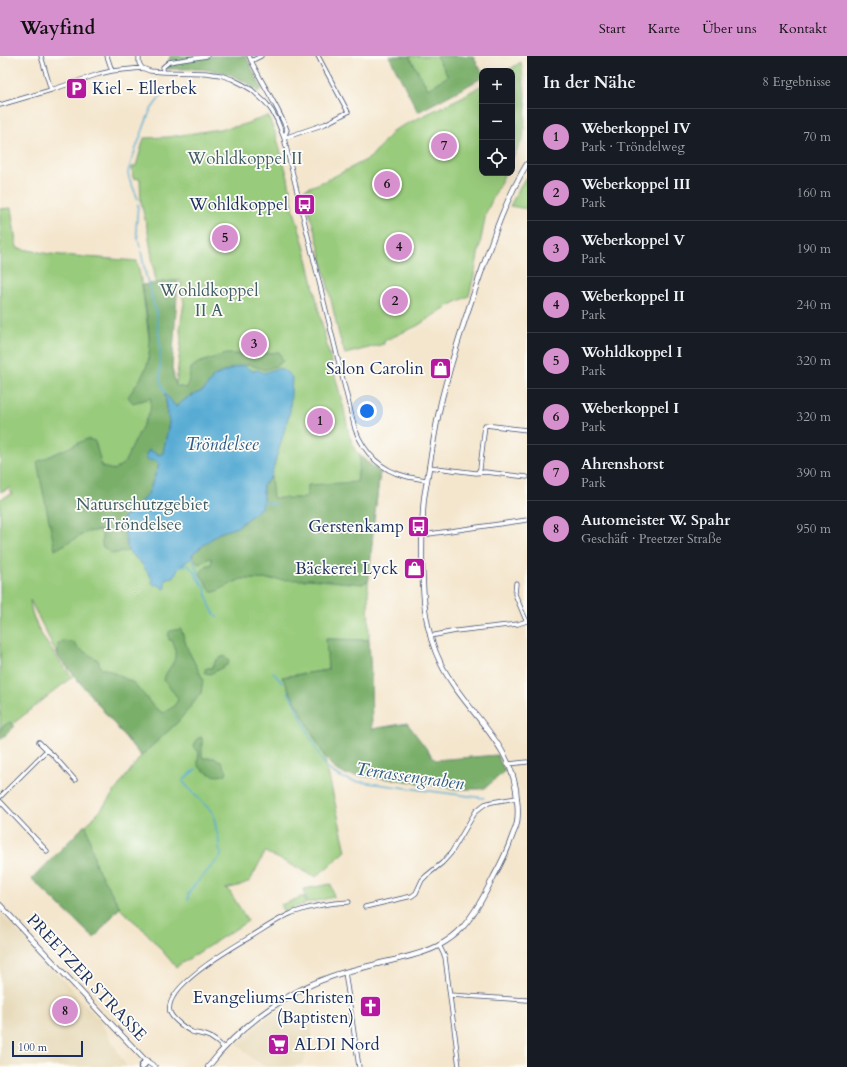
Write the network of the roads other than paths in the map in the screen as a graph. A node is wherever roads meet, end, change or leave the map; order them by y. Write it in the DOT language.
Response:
graph roads {
  1 [pos="41,56"];
  2 [pos="107,56"];
  3 [pos="139,56"];
  4 [pos="207,56"];
  5 [pos="248,56"];
  6 [pos="261,56"];
  7 [pos="318,56"];
  8 [pos="251,61"];
  9 [pos="142,68"];
  10 [pos="112,71"];
  11 [pos="163,72"];
  12 [pos="51,90"];
  13 [pos="0,105"];
  14 [pos="284,138"];
  15 [pos="527,164"];
  16 [pos="527,430"];
  17 [pos="429,467"];
  18 [pos="478,472"];
  19 [pos="527,477"];
  20 [pos="427,480"];
  21 [pos="527,520"];
  22 [pos="422,535"];
  23 [pos="516,583"];
  24 [pos="527,621"];
  25 [pos="430,636"];
  26 [pos="39,742"];
  27 [pos="46,750"];
  28 [pos="527,762"];
  29 [pos="509,764"];
  30 [pos="75,780"];
  31 [pos="0,797"];
  32 [pos="517,798"];
  33 [pos="0,801"];
  34 [pos="47,851"];
  35 [pos="349,902"];
  36 [pos="0,905"];
  37 [pos="365,907"];
  38 [pos="440,945"];
  39 [pos="345,972"];
  40 [pos="450,995"];
  41 [pos="527,1000"];
  42 [pos="224,1048"];
  43 [pos="146,1060"];
  44 [pos="142,1067"];
  45 [pos="155,1067"];
  46 [pos="208,1067"];
  47 [pos="359,1067"];
  48 [pos="459,1067"];
  1 -- 12 [label="street"];
  2 -- 10 [label="street"];
  3 -- 9 [label="street"];
  4 -- 11 [label="street"];
  5 -- 8 [label="street"];
  6 -- 8 [label="street"];
  7 -- 14 [label="street"];
  8 -- 14 [label="street"];
  9 -- 10 [label="street"];
  9 -- 11 [label="street"];
  10 -- 12 [label="street"];
  11 -- 14 [label="street"];
  12 -- 13 [label="street"];
  14 -- 20 [label="street"];
  15 -- 17 [label="street"];
  16 -- 18 [label="street"];
  17 -- 18 [label="street"];
  17 -- 20 [label="street"];
  18 -- 19 [label="street"];
  20 -- 22 [label="street"];
  21 -- 22 [label="street"];
  22 -- 25 [label="street"];
  23 -- 24 [label="street"];
  24 -- 25 [label="street"];
  25 -- 29 [label="street"];
  26 -- 27 [label="street"];
  27 -- 30 [label="street"];
  27 -- 31 [label="street"];
  28 -- 29 [label="street"];
  29 -- 32 [label="street"];
  32 -- 37 [label="street"];
  32 -- 38 [label="street"];
  33 -- 34 [label="street"];
  35 -- 42 [label="street"];
  36 -- 43 [label="street, PREETZER STRASSE"];
  38 -- 39 [label="street"];
  38 -- 40 [label="street"];
  39 -- 42 [label="street"];
  39 -- 47 [label="street"];
  40 -- 41 [label="street"];
  40 -- 48 [label="street"];
  42 -- 46 [label="street"];
  43 -- 44 [label="highway"];
  43 -- 45 [label="main road, PREETZER STRASSE"];
}
